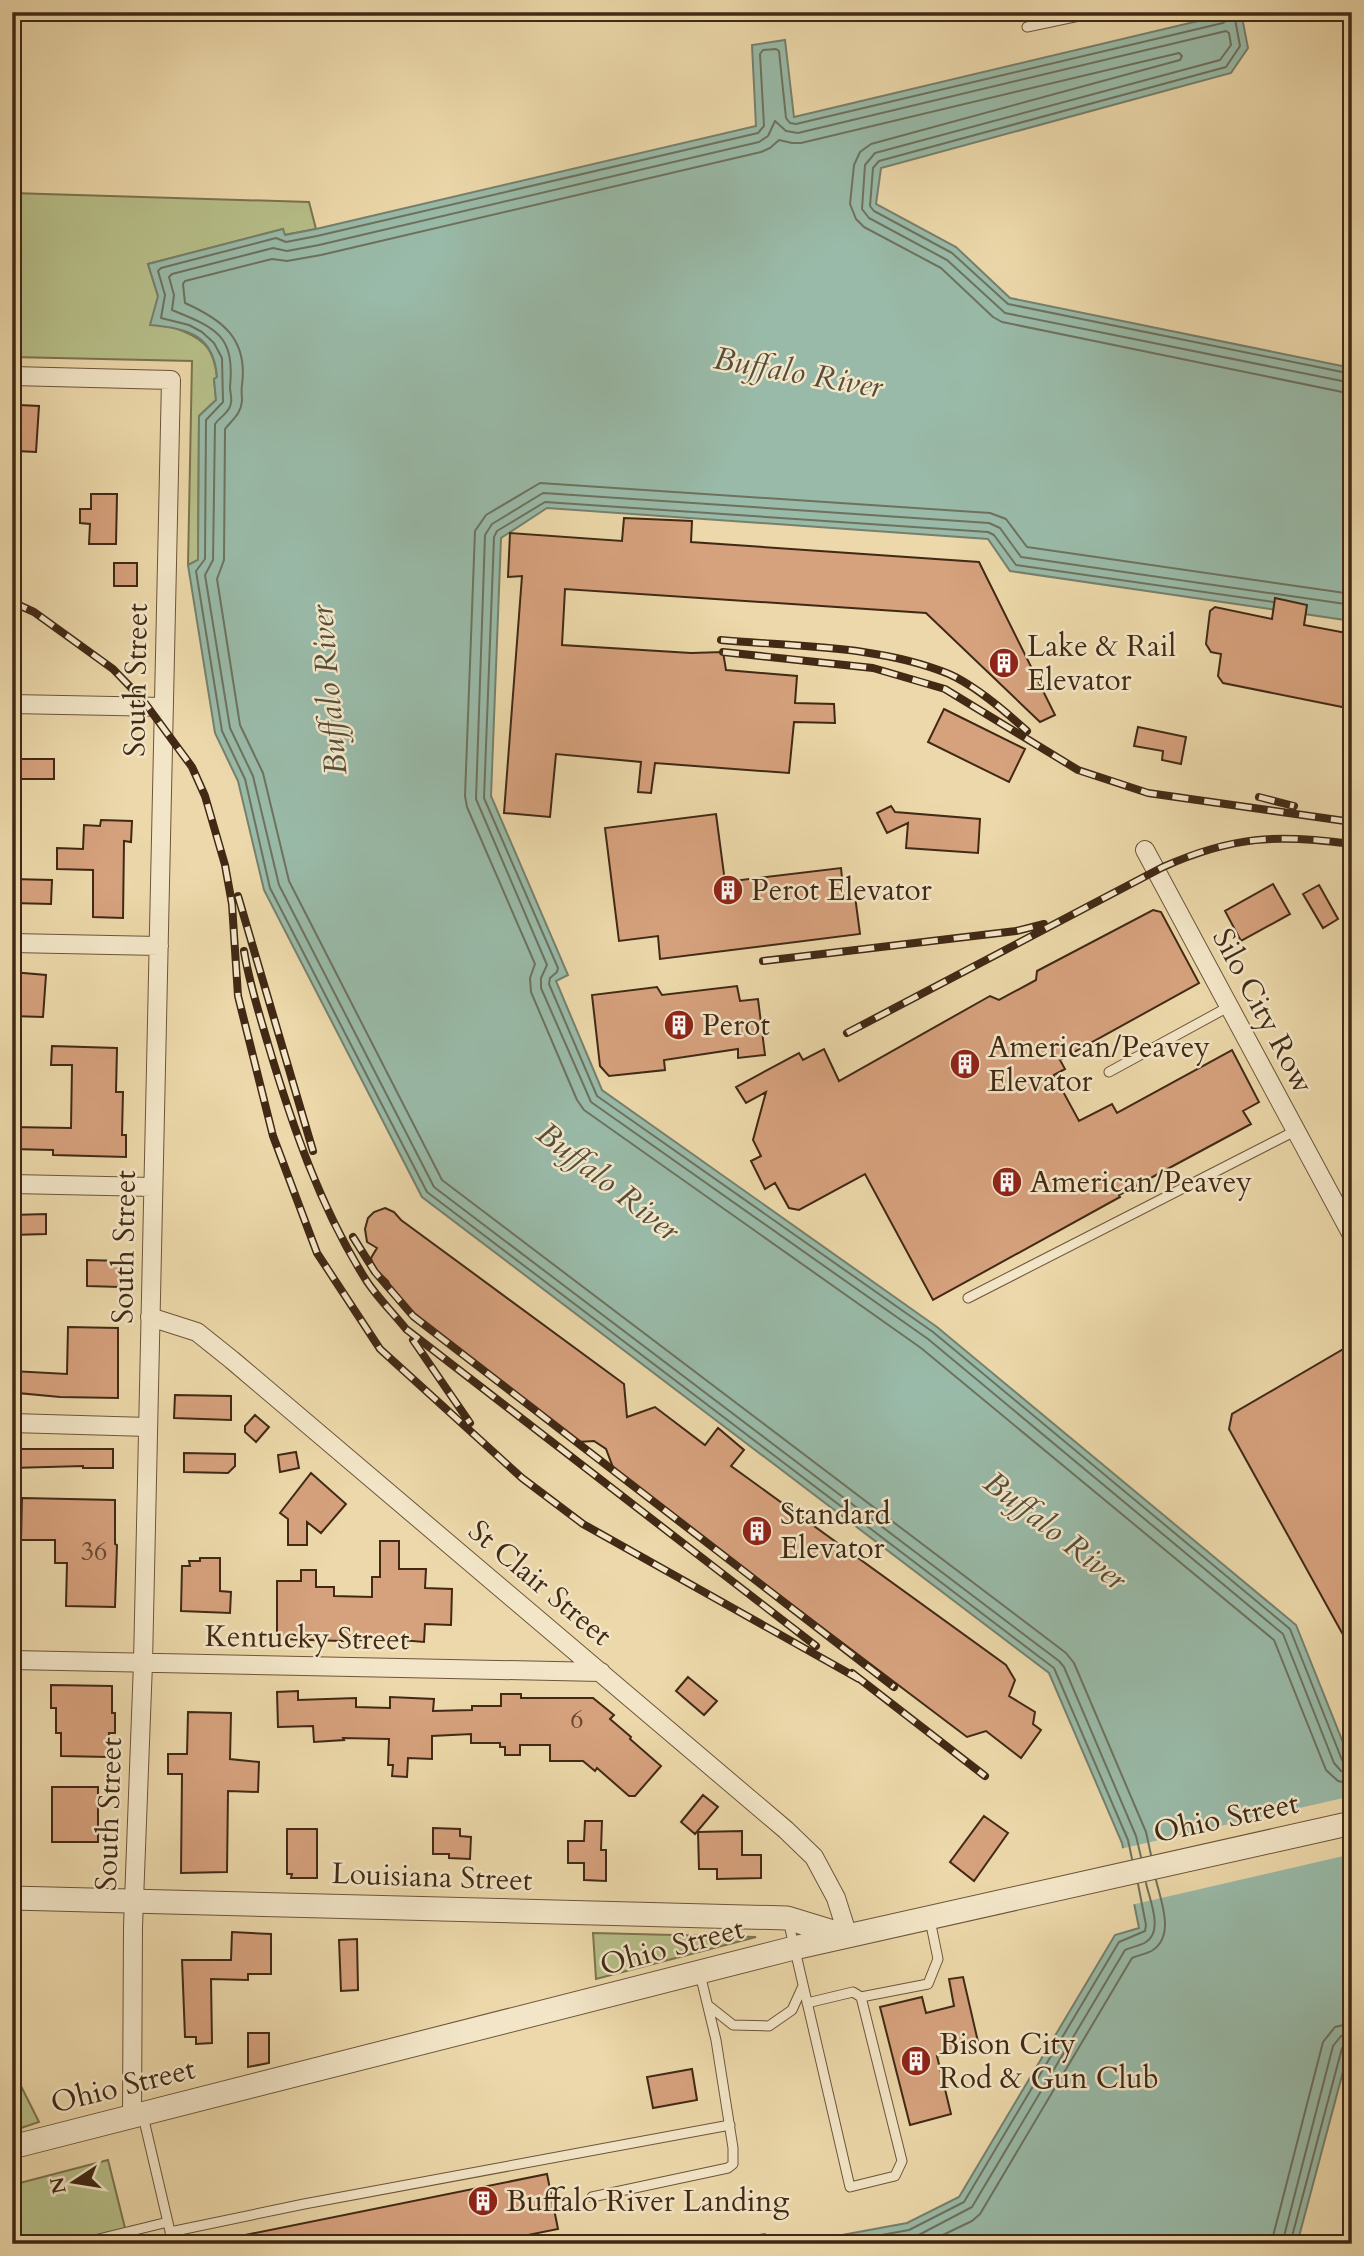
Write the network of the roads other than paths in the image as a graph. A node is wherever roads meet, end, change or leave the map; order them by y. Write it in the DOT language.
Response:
graph roads {
  1 [pos="1098,12"];
  2 [pos="1027,27"];
  3 [pos="12,376"];
  4 [pos="12,704"];
  5 [pos="164,707"];
  6 [pos="1145,850"];
  7 [pos="12,943"];
  8 [pos="159,946"];
  9 [pos="1230,1006"];
  10 [pos="1109,1072"];
  11 [pos="1295,1131"];
  12 [pos="12,1184"];
  13 [pos="153,1187"];
  14 [pos="1352,1235"];
  15 [pos="968,1298"];
  16 [pos="150,1318"];
  17 [pos="12,1423"];
  18 [pos="148,1427"];
  19 [pos="12,1660"];
  20 [pos="143,1663"];
  21 [pos="601,1672"];
  22 [pos="1352,1823"];
  23 [pos="12,1898"];
  24 [pos="134,1901"];
  25 [pos="787,1918"];
  26 [pos="929,1918"];
  27 [pos="848,1936"];
  28 [pos="794,1948"];
  29 [pos="699,1973"];
  30 [pos="803,1986"];
  31 [pos="861,1997"];
  32 [pos="807,2003"];
  33 [pos="708,2005"];
  34 [pos="137,2114"];
  35 [pos="730,2125"];
  36 [pos="12,2147"];
  37 [pos="592,2197"];
  38 [pos="169,2227"];
  39 [pos="78,2244"];
  40 [pos="173,2244"];
  1 -- 2 [label="lane"];
  3 -- 5 [label="street, South Street"];
  4 -- 5 [label="street"];
  5 -- 8 [label="street, South Street"];
  6 -- 9 [label="street, Silo City Row"];
  7 -- 8 [label="street"];
  8 -- 13 [label="street, South Street"];
  9 -- 10 [label="lane"];
  9 -- 11 [label="street, Silo City Row"];
  11 -- 14 [label="street, Silo City Row"];
  11 -- 15 [label="lane"];
  12 -- 13 [label="street"];
  13 -- 16 [label="street, South Street"];
  16 -- 18 [label="street, South Street"];
  16 -- 21 [label="street, St Clair Street"];
  17 -- 18 [label="street"];
  18 -- 20 [label="street, South Street"];
  19 -- 20 [label="street, Kentucky Street"];
  20 -- 21 [label="street, Kentucky Street"];
  20 -- 24 [label="street, South Street"];
  21 -- 27 [label="street, St Clair Street"];
  22 -- 26 [label="street, Ohio Street"];
  23 -- 24 [label="street, Louisiana Street"];
  24 -- 25 [label="street, Louisiana Street"];
  24 -- 34 [label="street, South Street"];
  25 -- 27 [label="street, Louisiana Street"];
  25 -- 28 [label="lane"];
  26 -- 27 [label="street, Ohio Street"];
  26 -- 31 [label="lane"];
  27 -- 28 [label="street, Ohio Street"];
  28 -- 29 [label="street, Ohio Street"];
  28 -- 30 [label="lane"];
  29 -- 33 [label="lane"];
  29 -- 34 [label="street, Ohio Street"];
  30 -- 32 [label="lane"];
  30 -- 33 [label="lane"];
  31 -- 32 [label="lane"];
  31 -- 32 [label="lane"];
  33 -- 35 [label="lane"];
  34 -- 36 [label="street, Ohio Street"];
  34 -- 38 [label="lane"];
  35 -- 37 [label="lane"];
  35 -- 38 [label="lane"];
  38 -- 39 [label="lane"];
  38 -- 40 [label="lane"];
}
